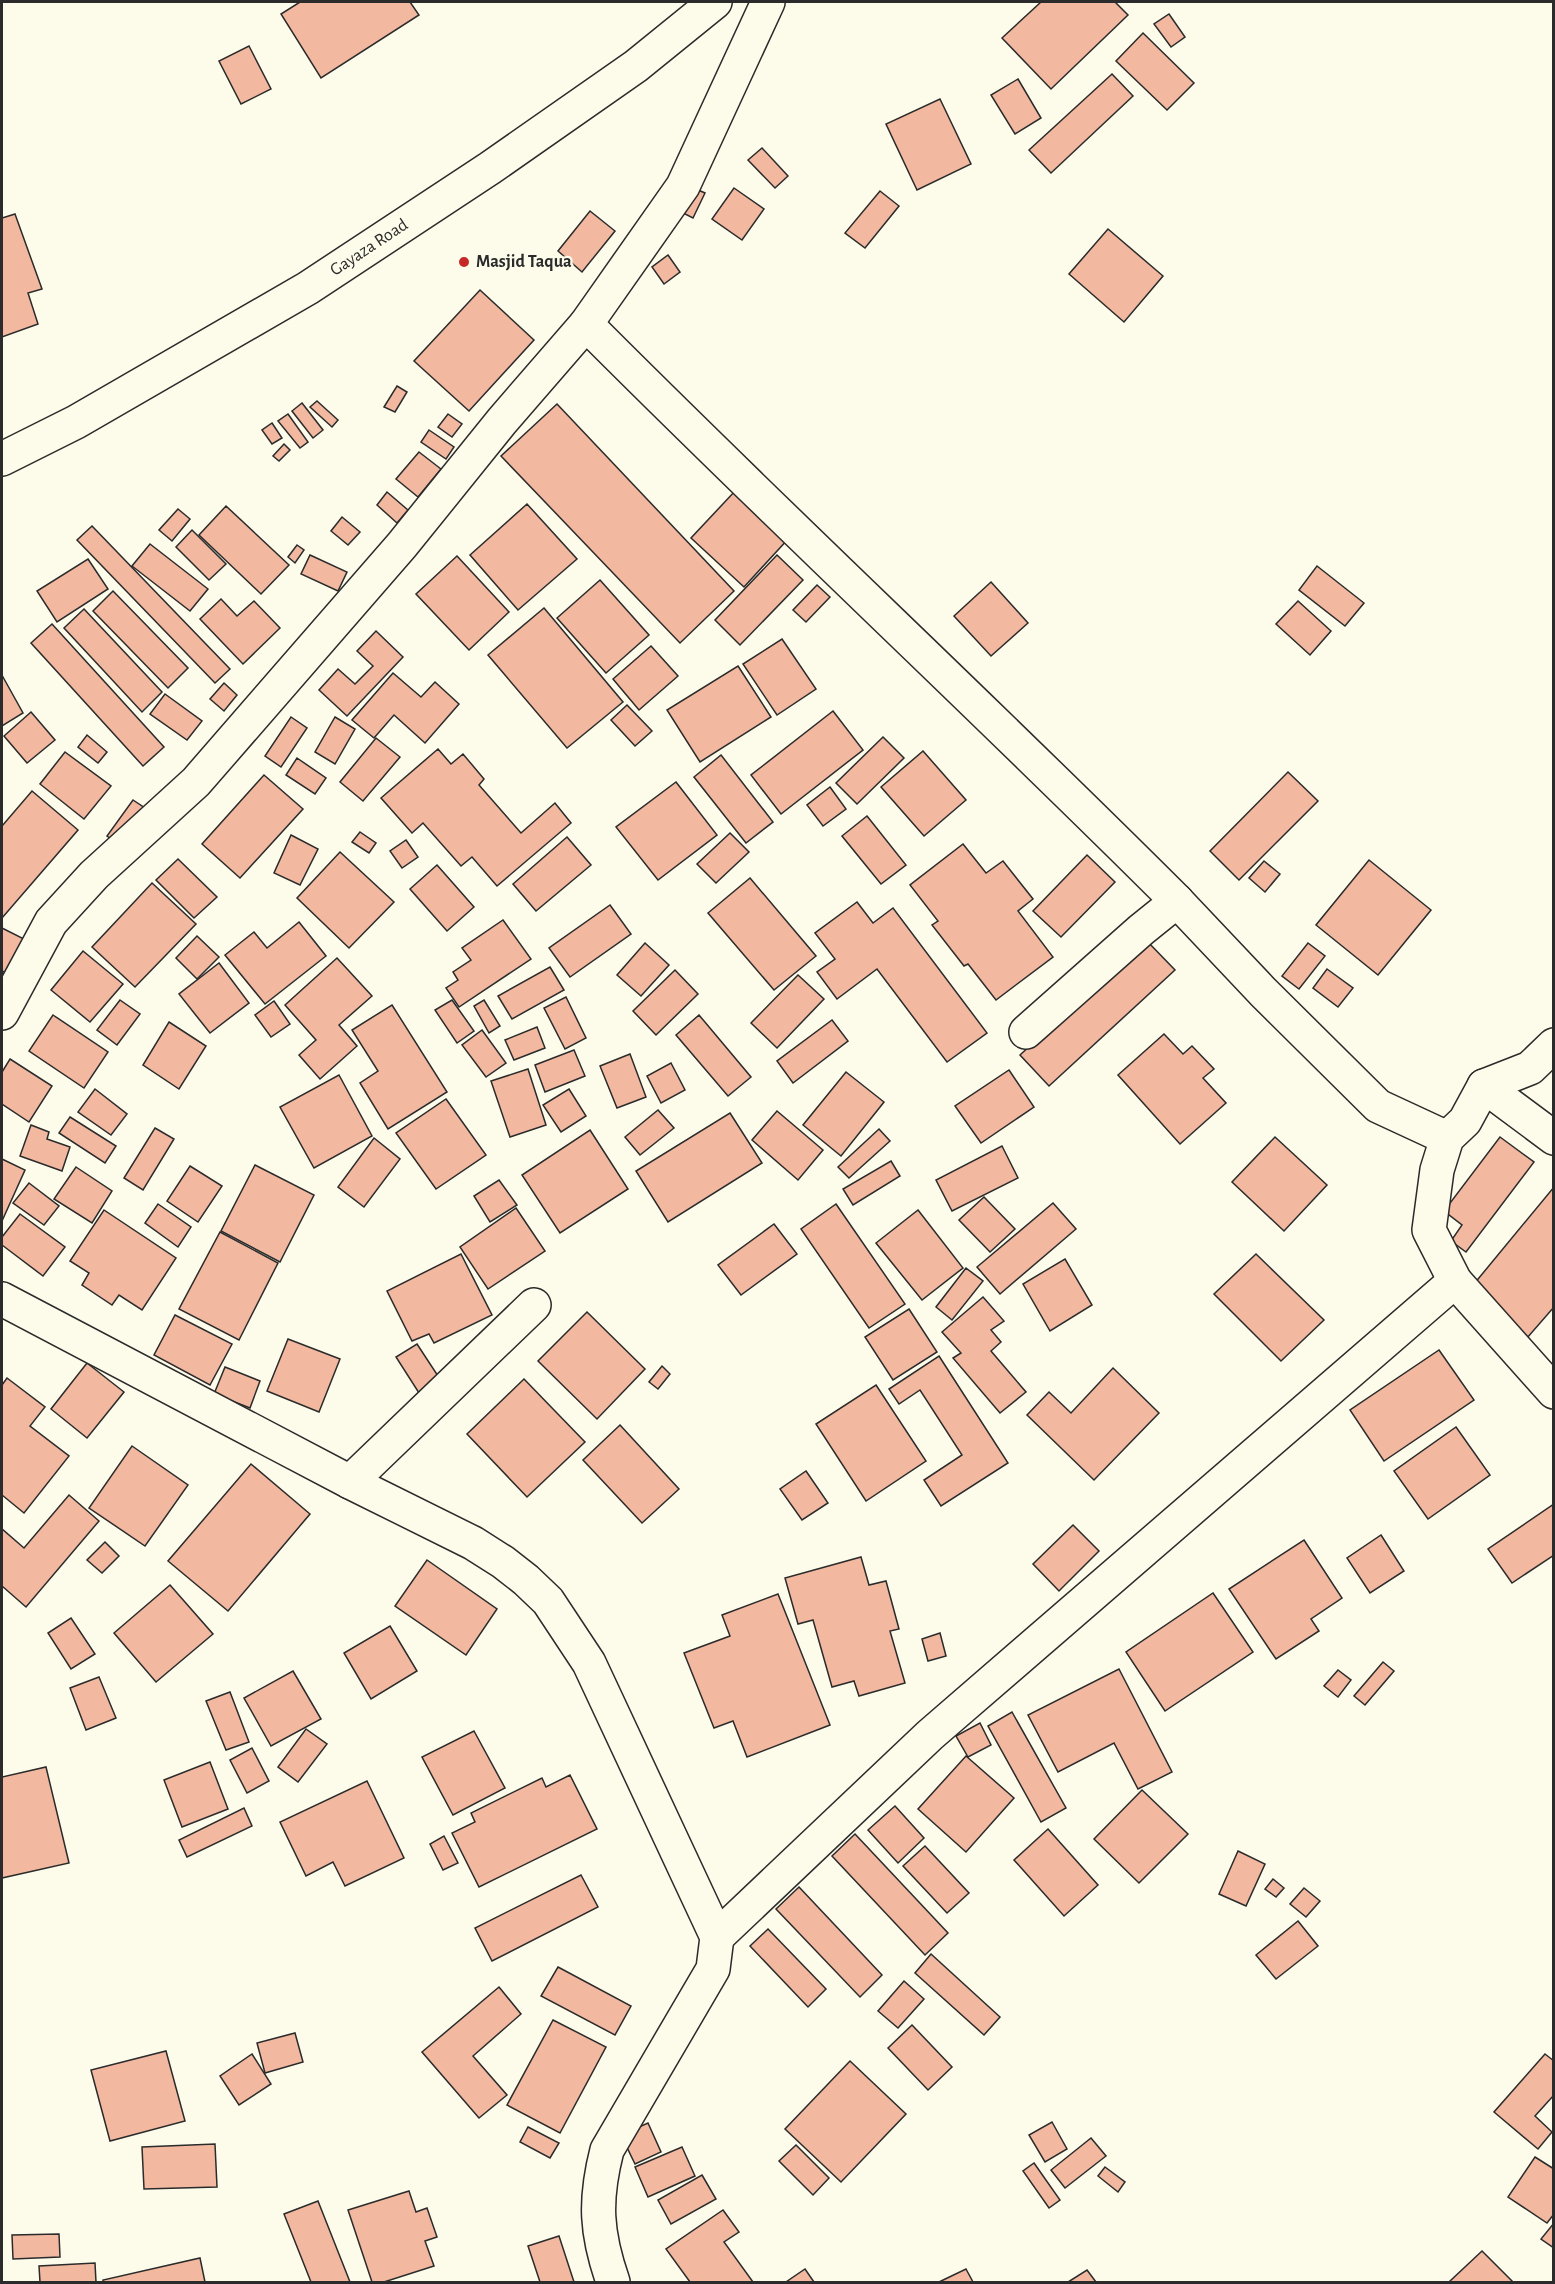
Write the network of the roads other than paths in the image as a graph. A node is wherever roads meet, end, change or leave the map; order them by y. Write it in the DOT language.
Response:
graph roads {
  1 [pos="715,2"];
  2 [pos="768,2"];
  3 [pos="586,324"];
  4 [pos="2,459"];
  5 [pos="1177,901"];
  6 [pos="2,1013"];
  7 [pos="1026,1032"];
  8 [pos="1554,1045"];
  9 [pos="1484,1086"];
  10 [pos="1447,1138"];
  11 [pos="1554,1138"];
  12 [pos="1455,1281"];
  13 [pos="2,1299"];
  14 [pos="534,1305"];
  15 [pos="1554,1392"];
  16 [pos="350,1482"];
  17 [pos="717,1937"];
  18 [pos="613,2283"];
  1 -- 4 [label="street, Gayaza Road"];
  2 -- 3 [label="street"];
  3 -- 5 [label="street"];
  3 -- 6 [label="street"];
  5 -- 7 [label="street"];
  5 -- 10 [label="street"];
  8 -- 9 [label="street"];
  9 -- 10 [label="street"];
  9 -- 11 [label="street"];
  10 -- 12 [label="street"];
  12 -- 15 [label="street"];
  12 -- 17 [label="street"];
  13 -- 16 [label="street"];
  14 -- 16 [label="street"];
  16 -- 17 [label="street"];
  17 -- 18 [label="street"];
}
